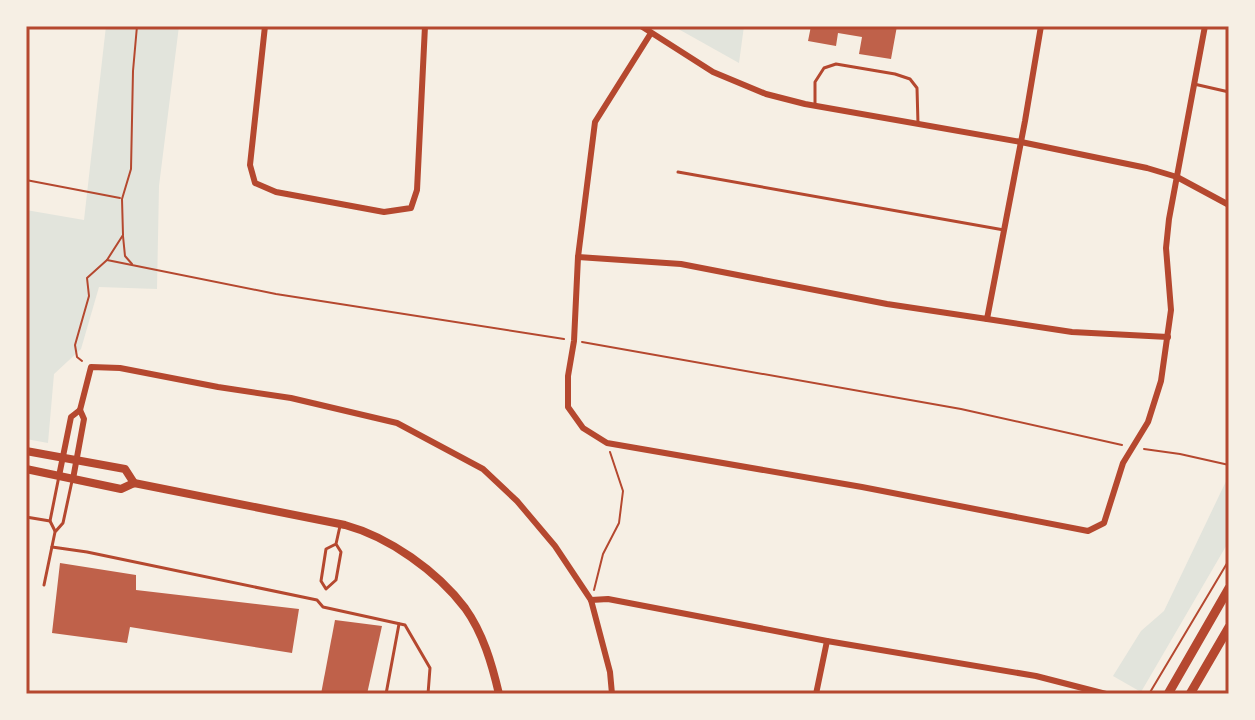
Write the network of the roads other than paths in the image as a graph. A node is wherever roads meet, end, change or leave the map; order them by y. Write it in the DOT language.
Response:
graph roads {
  1 [pos="265,26"];
  2 [pos="425,26"];
  3 [pos="641,26"];
  4 [pos="1041,26"];
  5 [pos="1205,26"];
  6 [pos="651,33"];
  7 [pos="1194,84"];
  8 [pos="1229,92"];
  9 [pos="815,105"];
  10 [pos="918,124"];
  11 [pos="1021,142"];
  12 [pos="678,172"];
  13 [pos="1177,177"];
  14 [pos="1229,205"];
  15 [pos="1004,230"];
  16 [pos="578,257"];
  17 [pos="987,319"];
  18 [pos="1168,337"];
  19 [pos="80,410"];
  20 [pos="26,451"];
  21 [pos="63,458"];
  22 [pos="76,460"];
  23 [pos="26,469"];
  24 [pos="59,476"];
  25 [pos="73,479"];
  26 [pos="134,483"];
  27 [pos="26,517"];
  28 [pos="50,521"];
  29 [pos="340,524"];
  30 [pos="55,532"];
  31 [pos="336,544"];
  32 [pos="52,547"];
  33 [pos="44,585"];
  34 [pos="1229,588"];
  35 [pos="591,600"];
  36 [pos="399,624"];
  37 [pos="1229,627"];
  38 [pos="827,641"];
  39 [pos="386,694"];
  40 [pos="428,694"];
  41 [pos="499,694"];
  42 [pos="612,694"];
  43 [pos="816,694"];
  44 [pos="1106,694"];
  45 [pos="1168,694"];
  46 [pos="1190,694"];
  1 -- 2 [label="street"];
  3 -- 6 [label="street"];
  4 -- 11 [label="street"];
  5 -- 7 [label="street"];
  6 -- 9 [label="street"];
  6 -- 16 [label="street"];
  7 -- 8 [label="lane"];
  7 -- 13 [label="street"];
  9 -- 10 [label="street"];
  9 -- 10 [label="lane"];
  10 -- 11 [label="street"];
  11 -- 13 [label="street"];
  11 -- 15 [label="street"];
  12 -- 15 [label="lane"];
  13 -- 14 [label="street"];
  13 -- 18 [label="street"];
  15 -- 17 [label="street"];
  16 -- 17 [label="street"];
  16 -- 18 [label="street"];
  17 -- 18 [label="street"];
  19 -- 21 [label="street"];
  19 -- 22 [label="street"];
  19 -- 35 [label="street"];
  20 -- 21 [label="street"];
  21 -- 22 [label="street"];
  21 -- 24 [label="street"];
  22 -- 25 [label="street"];
  22 -- 26 [label="street"];
  23 -- 24 [label="street"];
  24 -- 25 [label="street"];
  24 -- 28 [label="lane"];
  25 -- 26 [label="street"];
  25 -- 30 [label="lane"];
  26 -- 29 [label="street"];
  27 -- 28 [label="lane"];
  28 -- 30 [label="lane"];
  29 -- 31 [label="lane"];
  29 -- 41 [label="street"];
  30 -- 32 [label="lane"];
  31 -- 31 [label="lane"];
  32 -- 33 [label="lane"];
  32 -- 36 [label="lane"];
  34 -- 45 [label="main road"];
  35 -- 38 [label="street"];
  35 -- 42 [label="street"];
  36 -- 39 [label="lane"];
  36 -- 40 [label="lane"];
  37 -- 46 [label="main road"];
  38 -- 43 [label="street"];
  38 -- 44 [label="street"];
}
